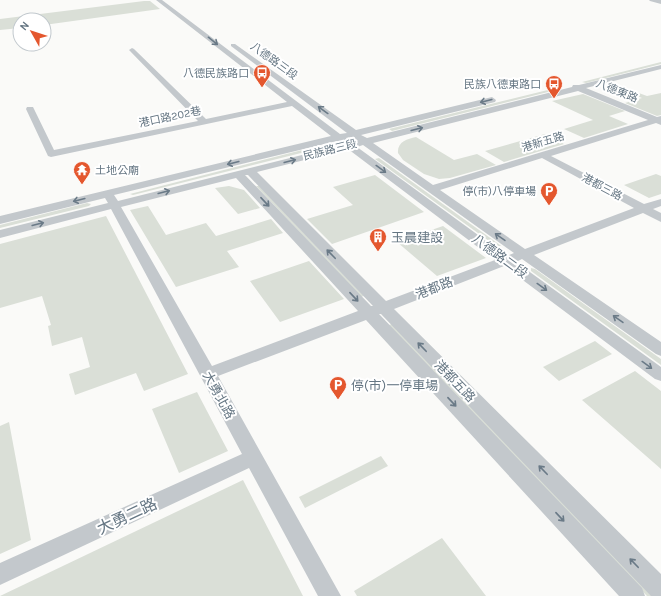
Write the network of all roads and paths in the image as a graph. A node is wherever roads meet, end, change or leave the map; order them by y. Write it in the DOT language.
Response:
graph roads {
  1 [pos="159,0"];
  2 [pos="168,0"];
  3 [pos="652,0"];
  4 [pos="661,2"];
  5 [pos="132,50"];
  6 [pos="661,59"];
  7 [pos="642,63"];
  8 [pos="661,67"];
  9 [pos="572,83"];
  10 [pos="539,88"];
  11 [pos="501,98"];
  12 [pos="294,103"];
  13 [pos="30,109"];
  14 [pos="204,122"];
  15 [pos="660,122"];
  16 [pos="354,133"];
  17 [pos="339,137"];
  18 [pos="365,142"];
  19 [pos="350,146"];
  20 [pos="552,156"];
  21 [pos="244,172"];
  22 [pos="436,192"];
  23 [pos="111,199"];
  24 [pos="655,207"];
  25 [pos="661,218"];
  26 [pos="0,220"];
  27 [pos="0,234"];
  28 [pos="525,254"];
  29 [pos="506,261"];
  30 [pos="376,310"];
  31 [pos="661,350"];
  32 [pos="207,374"];
  33 [pos="661,375"];
  34 [pos="253,457"];
  35 [pos="0,574"];
  36 [pos="661,590"];
  37 [pos="330,596"];
  38 [pos="634,596"];
  1 -- 12 [label="street, 八德路三段, one-way"];
  16 -- 2 [label="street, 八德路三段, one-way"];
  3 -- 4 [label="street"];
  5 -- 14 [label="street"];
  6 -- 7 [label="street"];
  8 -- 9 [label="street, 民族路三段"];
  9 -- 10 [label="street, 民族路三段"];
  9 -- 15 [label="street, 八德東路"];
  18 -- 9 [label="street, 民族路三段, one-way"];
  11 -- 16 [label="street, 民族路三段, one-way"];
  12 -- 14 [label="street, 港口路202巷"];
  12 -- 17 [label="street, 八德路三段"];
  13 -- 14 [label="street, 港口路202巷"];
  15 -- 20 [label="street, 港新五路"];
  16 -- 17 [label="street, 民族路三段"];
  16 -- 18 [label="street, 八德路三段"];
  17 -- 19 [label="street, 八德路二段"];
  17 -- 23 [label="street, 民族路三段, one-way"];
  18 -- 19 [label="street, 民族路三段"];
  18 -- 22 [label="street, 八德路二段"];
  21 -- 19 [label="street, 民族路三段, one-way"];
  19 -- 29 [label="street, 八德路二段, one-way"];
  20 -- 22 [label="street, 港新五路"];
  20 -- 24 [label="street, 港都三路"];
  23 -- 21 [label="street, 民族路三段, one-way"];
  21 -- 30 [label="street, 港都五路"];
  28 -- 22 [label="street, 八德路二段, one-way"];
  23 -- 26 [label="street, 民族路三段, one-way"];
  27 -- 23 [label="street, 民族路三段, one-way"];
  23 -- 32 [label="street, 大勇北路"];
  24 -- 25 [label="street, 港都三路"];
  24 -- 28 [label="street, 港都路"];
  28 -- 29 [label="street, 港都路"];
  31 -- 28 [label="street, 八德路二段, one-way"];
  29 -- 30 [label="street, 港都路"];
  29 -- 33 [label="street, 八德路二段, one-way"];
  30 -- 32 [label="street, 港都路"];
  36 -- 30 [label="street, 港都五路, one-way"];
  30 -- 38 [label="street, 港都五路, one-way"];
  32 -- 34 [label="street, 大勇北路"];
  34 -- 35 [label="street, 大勇二路"];
  34 -- 37 [label="street, 大勇北路"];
}
